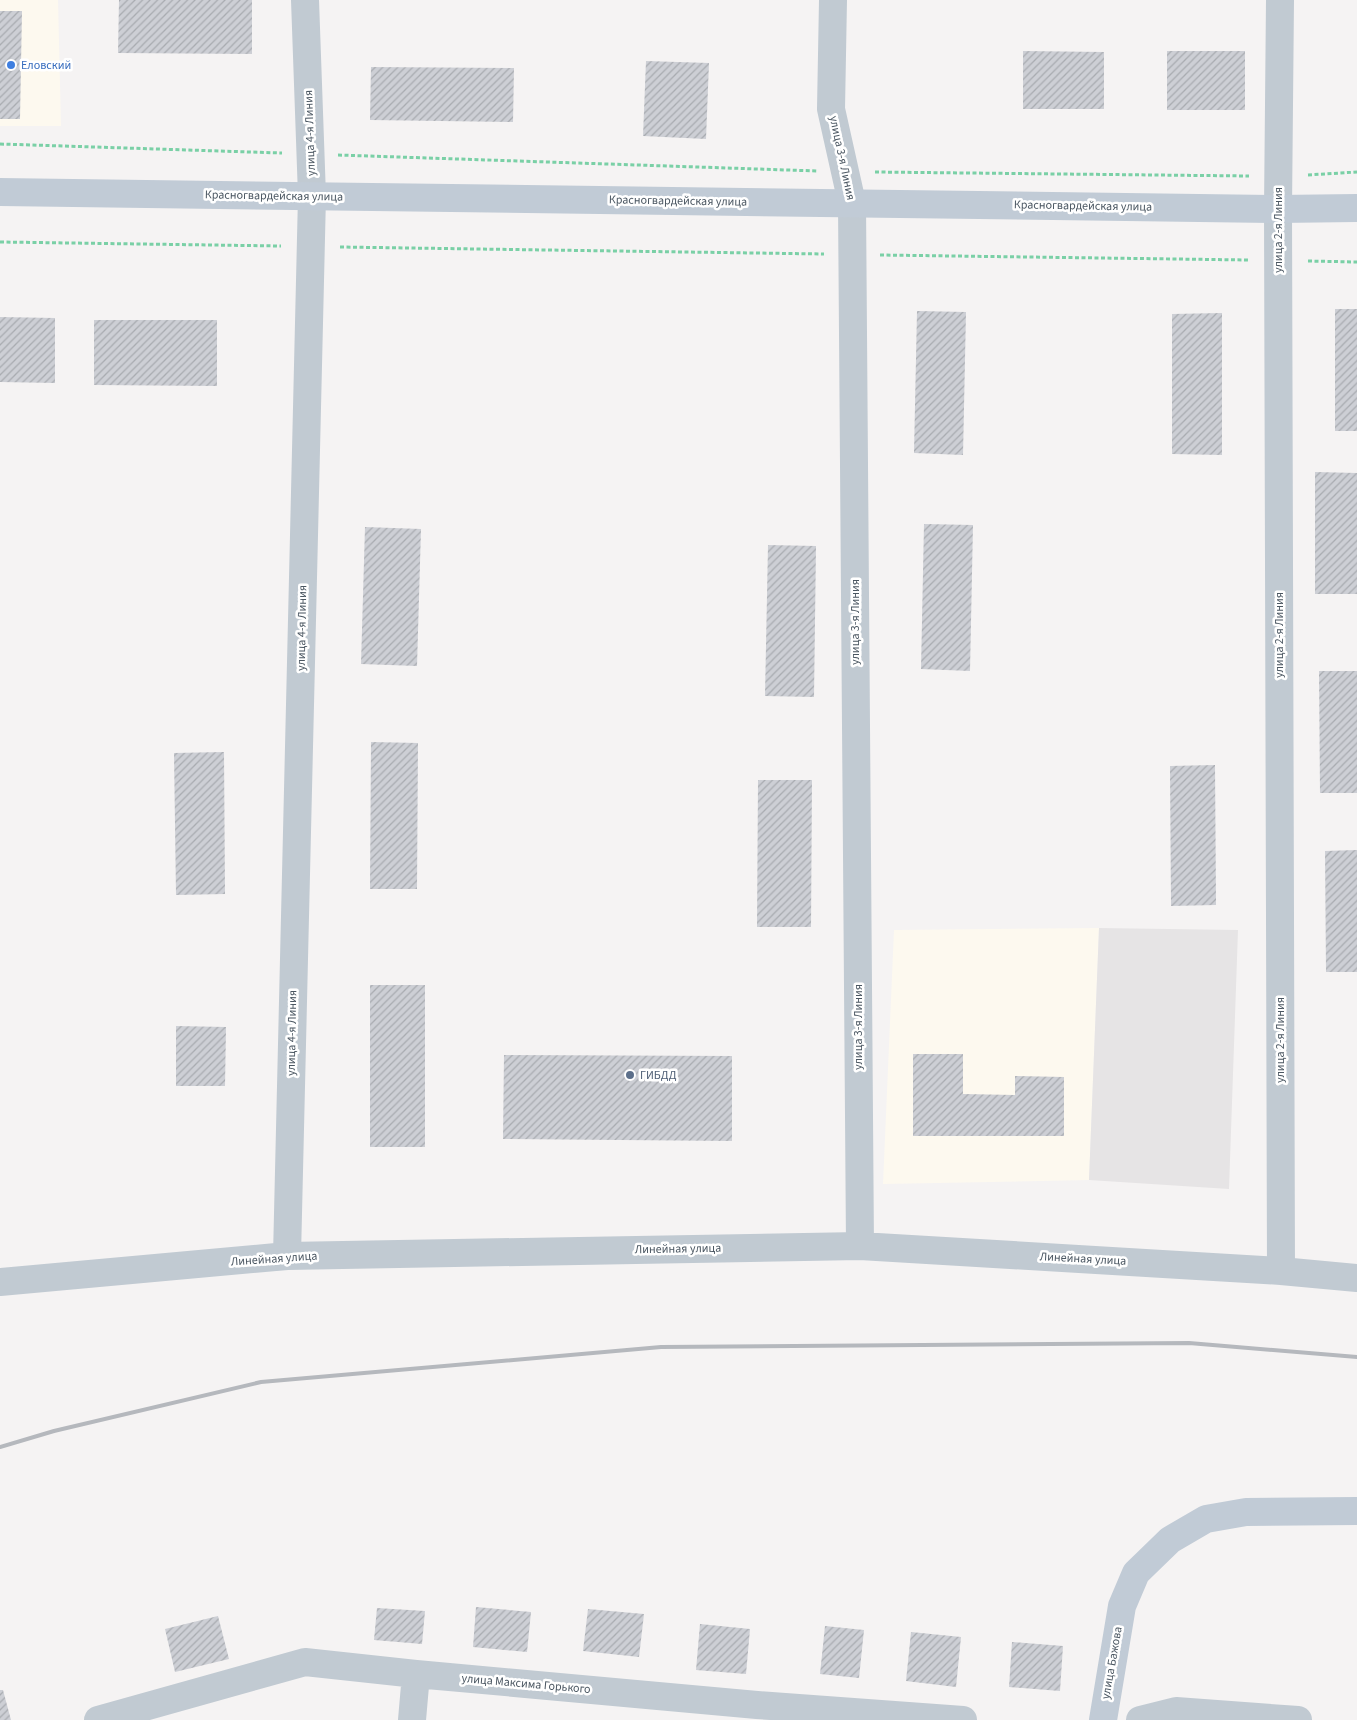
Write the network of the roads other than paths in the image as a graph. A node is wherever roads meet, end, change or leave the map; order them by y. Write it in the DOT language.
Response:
graph roads {
  1 [pos="305,0"];
  2 [pos="834,0"];
  3 [pos="1280,0"];
  4 [pos="0,192"];
  5 [pos="312,196"];
  6 [pos="852,203"];
  7 [pos="1357,208"];
  8 [pos="1278,209"];
  9 [pos="860,1246"];
  10 [pos="287,1256"];
  11 [pos="1281,1271"];
  12 [pos="1357,1278"];
  13 [pos="0,1282"];
  14 [pos="1357,1511"];
  15 [pos="416,1674"];
  16 [pos="98,1720"];
  17 [pos="412,1720"];
  18 [pos="963,1720"];
  19 [pos="1102,1720"];
  20 [pos="1140,1720"];
  21 [pos="1298,1720"];
  1 -- 5 [label="street, улица 4-я Линия"];
  2 -- 6 [label="street, улица 3-я Линия"];
  3 -- 8 [label="street, улица 2-я Линия"];
  4 -- 5 [label="main road, Красногвардейская улица"];
  5 -- 6 [label="main road, Красногвардейская улица"];
  5 -- 10 [label="street, улица 4-я Линия"];
  6 -- 8 [label="main road, Красногвардейская улица"];
  6 -- 9 [label="street, улица 3-я Линия"];
  7 -- 8 [label="main road, Красногвардейская улица"];
  8 -- 11 [label="street, улица 2-я Линия"];
  9 -- 10 [label="street, Линейная улица"];
  9 -- 11 [label="street, Линейная улица"];
  10 -- 13 [label="street, Линейная улица"];
  11 -- 12 [label="street, Линейная улица"];
  14 -- 19 [label="main road, улица Бажова"];
  15 -- 16 [label="street, улица Максима Горького"];
  15 -- 17 [label="street"];
  15 -- 18 [label="street, улица Максима Горького"];
  20 -- 21 [label="street"];
}
